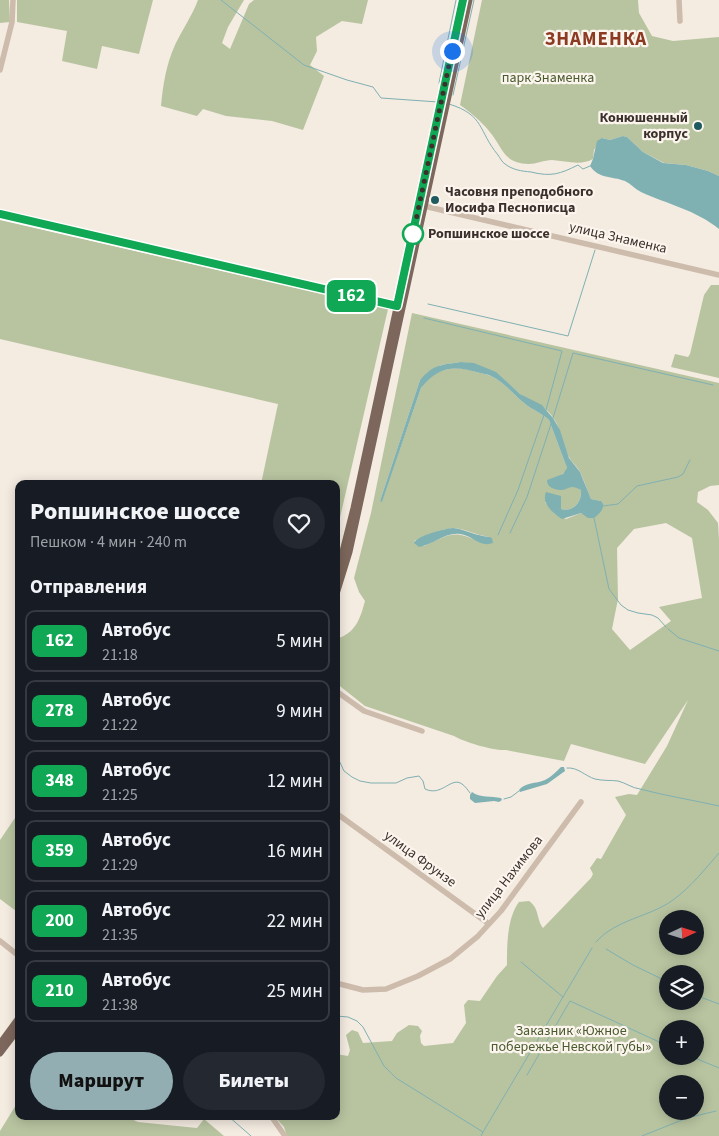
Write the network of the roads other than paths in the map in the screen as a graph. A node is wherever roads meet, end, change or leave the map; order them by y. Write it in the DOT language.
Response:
graph roads {
  1 [pos="13,0"];
  2 [pos="463,0"];
  3 [pos="469,0"];
  4 [pos="679,0"];
  5 [pos="680,21"];
  6 [pos="0,70"];
  7 [pos="446,94"];
  8 [pos="441,114"];
  9 [pos="424,206"];
  10 [pos="0,214"];
  11 [pos="719,275"];
  12 [pos="399,307"];
  13 [pos="340,564"];
  14 [pos="340,582"];
  15 [pos="340,694"];
  16 [pos="422,731"];
  17 [pos="581,802"];
  18 [pos="340,816"];
  19 [pos="489,924"];
  20 [pos="0,941"];
  21 [pos="15,953"];
  22 [pos="340,985"];
  23 [pos="15,1023"];
  24 [pos="15,1033"];
  25 [pos="0,1044"];
  26 [pos="0,1053"];
  27 [pos="274,1120"];
  28 [pos="285,1136"];
  1 -- 6 [label="street"];
  2 -- 7 [label="main road"];
  3 -- 7 [label="main road"];
  4 -- 5 [label="street"];
  7 -- 8 [label="main road"];
  8 -- 9 [label="main road"];
  8 -- 12 [label="main road"];
  9 -- 11 [label="street, улица Знаменка"];
  9 -- 12 [label="main road"];
  10 -- 12 [label="main road"];
  12 -- 13 [label="main road"];
  12 -- 14 [label="main road"];
  15 -- 16 [label="street"];
  17 -- 19 [label="street, улица Нахимова"];
  18 -- 19 [label="street, улица Фрунзе"];
  19 -- 22 [label="street, улица Нахимова"];
  20 -- 21 [label="street"];
  23 -- 25 [label="main road"];
  24 -- 26 [label="main road"];
  27 -- 28 [label="street"];
}
